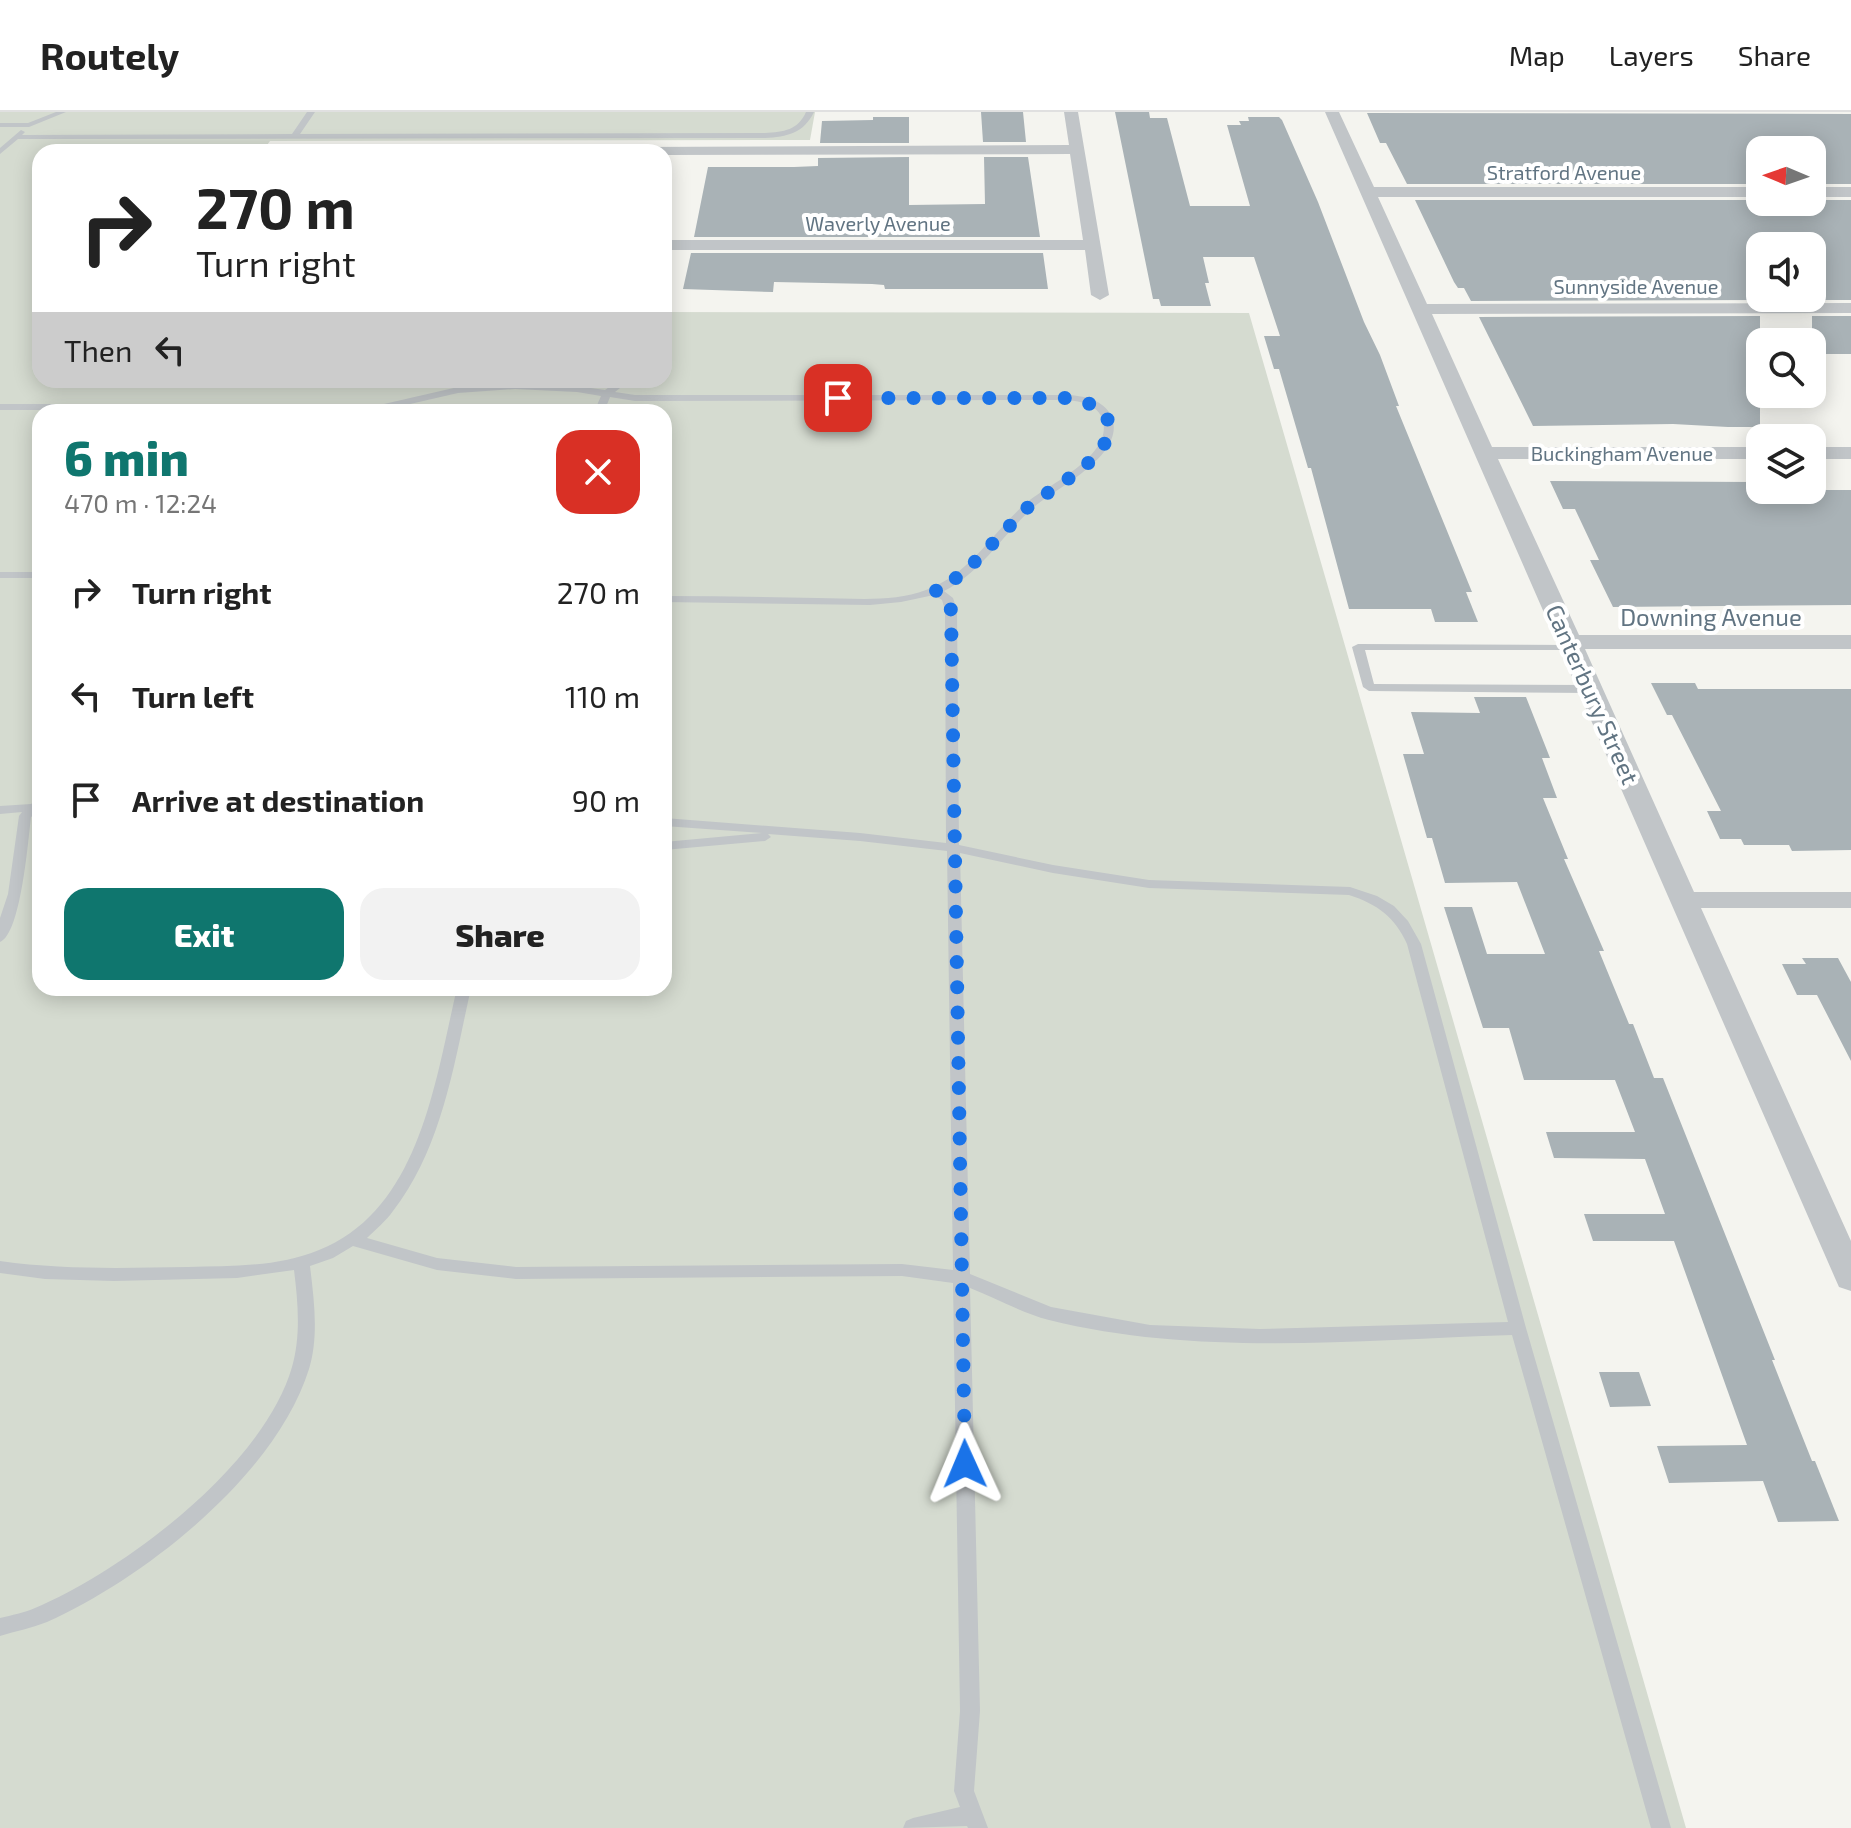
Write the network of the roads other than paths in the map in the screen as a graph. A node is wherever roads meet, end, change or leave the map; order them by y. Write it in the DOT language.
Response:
graph roads {
  1 [pos="41,112"];
  2 [pos="62,112"];
  3 [pos="311,112"];
  4 [pos="810,112"];
  5 [pos="1071,112"];
  6 [pos="1332,112"];
  7 [pos="0,125"];
  8 [pos="29,125"];
  9 [pos="295,136"];
  10 [pos="17,137"];
  11 [pos="1077,149"];
  12 [pos="672,151"];
  13 [pos="0,152"];
  14 [pos="1368,192"];
  15 [pos="1746,192"];
  16 [pos="1826,192"];
  17 [pos="1851,192"];
  18 [pos="672,245"];
  19 [pos="1092,245"];
  20 [pos="1100,295"];
  21 [pos="1851,308"];
  22 [pos="1420,309"];
  23 [pos="442,388"];
  24 [pos="486,388"];
  25 [pos="556,388"];
  26 [pos="614,388"];
  27 [pos="606,394"];
  28 [pos="434,396"];
  29 [pos="398,404"];
  30 [pos="425,404"];
  31 [pos="602,404"];
  32 [pos="0,407"];
  33 [pos="32,407"];
  34 [pos="1485,453"];
  35 [pos="1746,453"];
  36 [pos="1826,453"];
  37 [pos="1851,453"];
  38 [pos="0,575"];
  39 [pos="32,575"];
  40 [pos="935,590"];
  41 [pos="672,599"];
  42 [pos="1851,642"];
  43 [pos="1572,645"];
  44 [pos="1590,689"];
  45 [pos="32,806"];
  46 [pos="0,810"];
  47 [pos="32,810"];
  48 [pos="672,823"];
  49 [pos="805,834"];
  50 [pos="672,845"];
  51 [pos="953,848"];
  52 [pos="1684,900"];
  53 [pos="1851,900"];
  54 [pos="0,938"];
  55 [pos="462,996"];
  56 [pos="352,1240"];
  57 [pos="301,1261"];
  58 [pos="0,1267"];
  59 [pos="1851,1276"];
  60 [pos="962,1278"];
  61 [pos="1518,1328"];
  62 [pos="0,1627"];
  63 [pos="975,1822"];
  64 [pos="913,1828"];
  65 [pos="1661,1828"];
  1 -- 8 [label="lane"];
  2 -- 8 [label="lane"];
  3 -- 9 [label="lane"];
  4 -- 9 [label="lane"];
  5 -- 11 [label="street"];
  6 -- 14 [label="street, Canterbury Street"];
  7 -- 8 [label="lane"];
  8 -- 10 [label="lane"];
  9 -- 10 [label="lane"];
  10 -- 13 [label="lane"];
  11 -- 12 [label="street"];
  11 -- 19 [label="street"];
  14 -- 15 [label="street, Stratford Avenue"];
  14 -- 22 [label="street, Canterbury Street"];
  16 -- 17 [label="street"];
  18 -- 19 [label="street, Waverly Avenue"];
  19 -- 20 [label="street"];
  21 -- 22 [label="street, Sunnyside Avenue"];
  22 -- 34 [label="street, Canterbury Street"];
  23 -- 28 [label="lane"];
  24 -- 28 [label="lane"];
  25 -- 27 [label="lane"];
  26 -- 27 [label="lane"];
  27 -- 31 [label="lane"];
  27 -- 40 [label="lane"];
  28 -- 29 [label="lane"];
  28 -- 30 [label="lane"];
  32 -- 33 [label="lane"];
  34 -- 35 [label="street, Buckingham Avenue"];
  34 -- 43 [label="street, Canterbury Street"];
  36 -- 37 [label="street"];
  38 -- 39 [label="lane"];
  40 -- 41 [label="lane"];
  40 -- 51 [label="lane"];
  42 -- 43 [label="street, Downing Avenue"];
  43 -- 44 [label="street, Canterbury Street"];
  43 -- 44 [label="lane"];
  44 -- 52 [label="street, Canterbury Street"];
  45 -- 46 [label="lane"];
  47 -- 54 [label="lane"];
  48 -- 49 [label="lane"];
  49 -- 50 [label="lane"];
  49 -- 51 [label="lane"];
  51 -- 60 [label="lane"];
  51 -- 61 [label="lane"];
  52 -- 53 [label="street"];
  52 -- 59 [label="street, Canterbury Street"];
  55 -- 56 [label="lane"];
  56 -- 57 [label="lane"];
  56 -- 60 [label="lane"];
  57 -- 58 [label="lane"];
  57 -- 62 [label="lane"];
  60 -- 61 [label="lane"];
  60 -- 63 [label="lane"];
  61 -- 65 [label="lane"];
  63 -- 64 [label="lane"];
}
